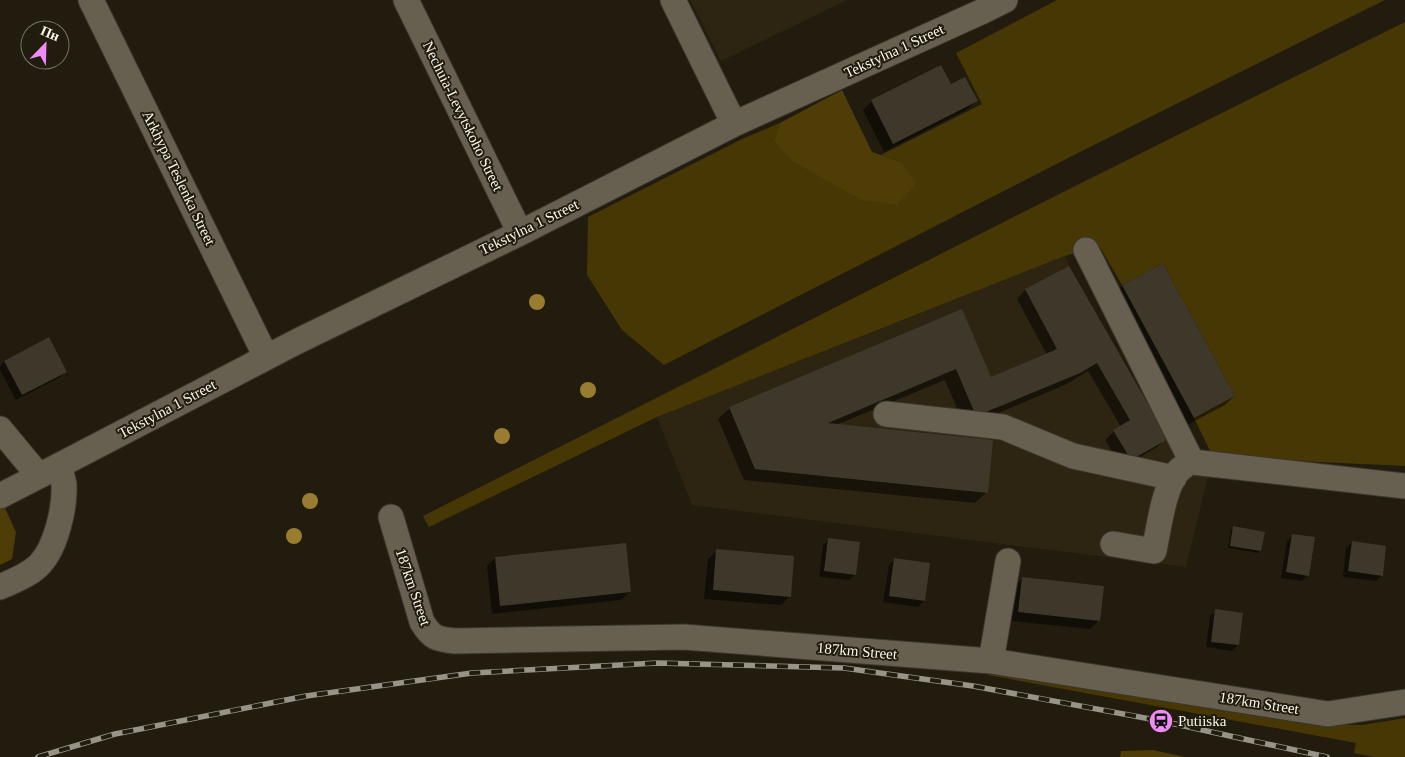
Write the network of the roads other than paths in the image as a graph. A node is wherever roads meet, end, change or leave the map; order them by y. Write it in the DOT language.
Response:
graph roads {
  1 [pos="91,0"];
  2 [pos="406,0"];
  3 [pos="673,0"];
  4 [pos="1005,0"];
  5 [pos="981,6"];
  6 [pos="734,124"];
  7 [pos="520,233"];
  8 [pos="1086,250"];
  9 [pos="266,356"];
  10 [pos="886,414"];
  11 [pos="0,429"];
  12 [pos="1183,470"];
  13 [pos="49,471"];
  14 [pos="1405,486"];
  15 [pos="0,496"];
  16 [pos="391,517"];
  17 [pos="1113,544"];
  18 [pos="1008,561"];
  19 [pos="0,587"];
  20 [pos="991,661"];
  21 [pos="1405,702"];
  1 -- 9 [label="street, Arkhypa Teslenka Street"];
  2 -- 7 [label="street, Nechuia-Levytskoho Street"];
  3 -- 6 [label="street"];
  4 -- 5 [label="street, Tekstylna 1 Street"];
  5 -- 6 [label="street, Tekstylna 1 Street"];
  6 -- 7 [label="street, Tekstylna 1 Street"];
  7 -- 9 [label="street, Tekstylna 1 Street"];
  8 -- 12 [label="street"];
  9 -- 13 [label="street, Tekstylna 1 Street"];
  10 -- 12 [label="street"];
  11 -- 13 [label="street"];
  12 -- 14 [label="street"];
  12 -- 17 [label="street"];
  13 -- 15 [label="street, Tekstylna 1 Street"];
  13 -- 19 [label="street"];
  16 -- 20 [label="street, 187km Street"];
  18 -- 20 [label="street"];
  20 -- 21 [label="street, 187km Street"];
}
